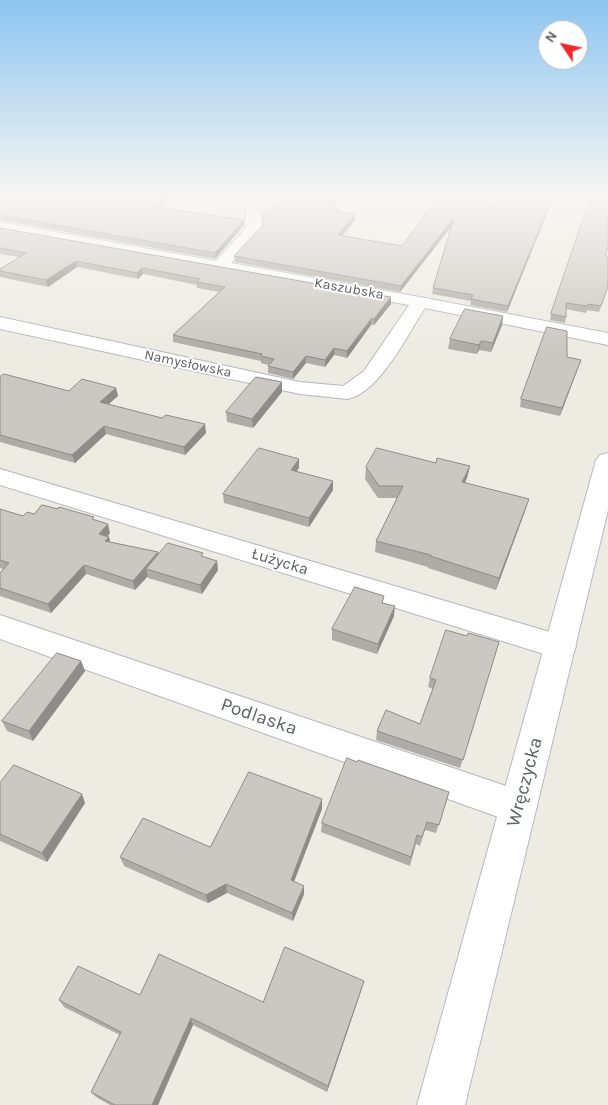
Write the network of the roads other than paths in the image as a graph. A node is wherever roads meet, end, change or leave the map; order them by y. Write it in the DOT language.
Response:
graph roads {
  1 [pos="116,248"];
  2 [pos="237,248"];
  3 [pos="220,266"];
  4 [pos="420,302"];
  5 [pos="0,323"];
  6 [pos="608,338"];
  7 [pos="608,460"];
  8 [pos="0,477"];
  9 [pos="0,627"];
  10 [pos="560,646"];
  11 [pos="518,807"];
  12 [pos="441,1105"];
  1 -- 3 [label="street, Kaszubska"];
  2 -- 3 [label="street"];
  3 -- 4 [label="street, Kaszubska"];
  4 -- 5 [label="street, Namysłowska"];
  4 -- 6 [label="street, Kaszubska"];
  7 -- 10 [label="street, Wręczycka"];
  8 -- 10 [label="street, Łużycka"];
  9 -- 11 [label="street, Podlaska"];
  10 -- 11 [label="street, Wręczycka"];
  11 -- 12 [label="street, Wręczycka"];
}
